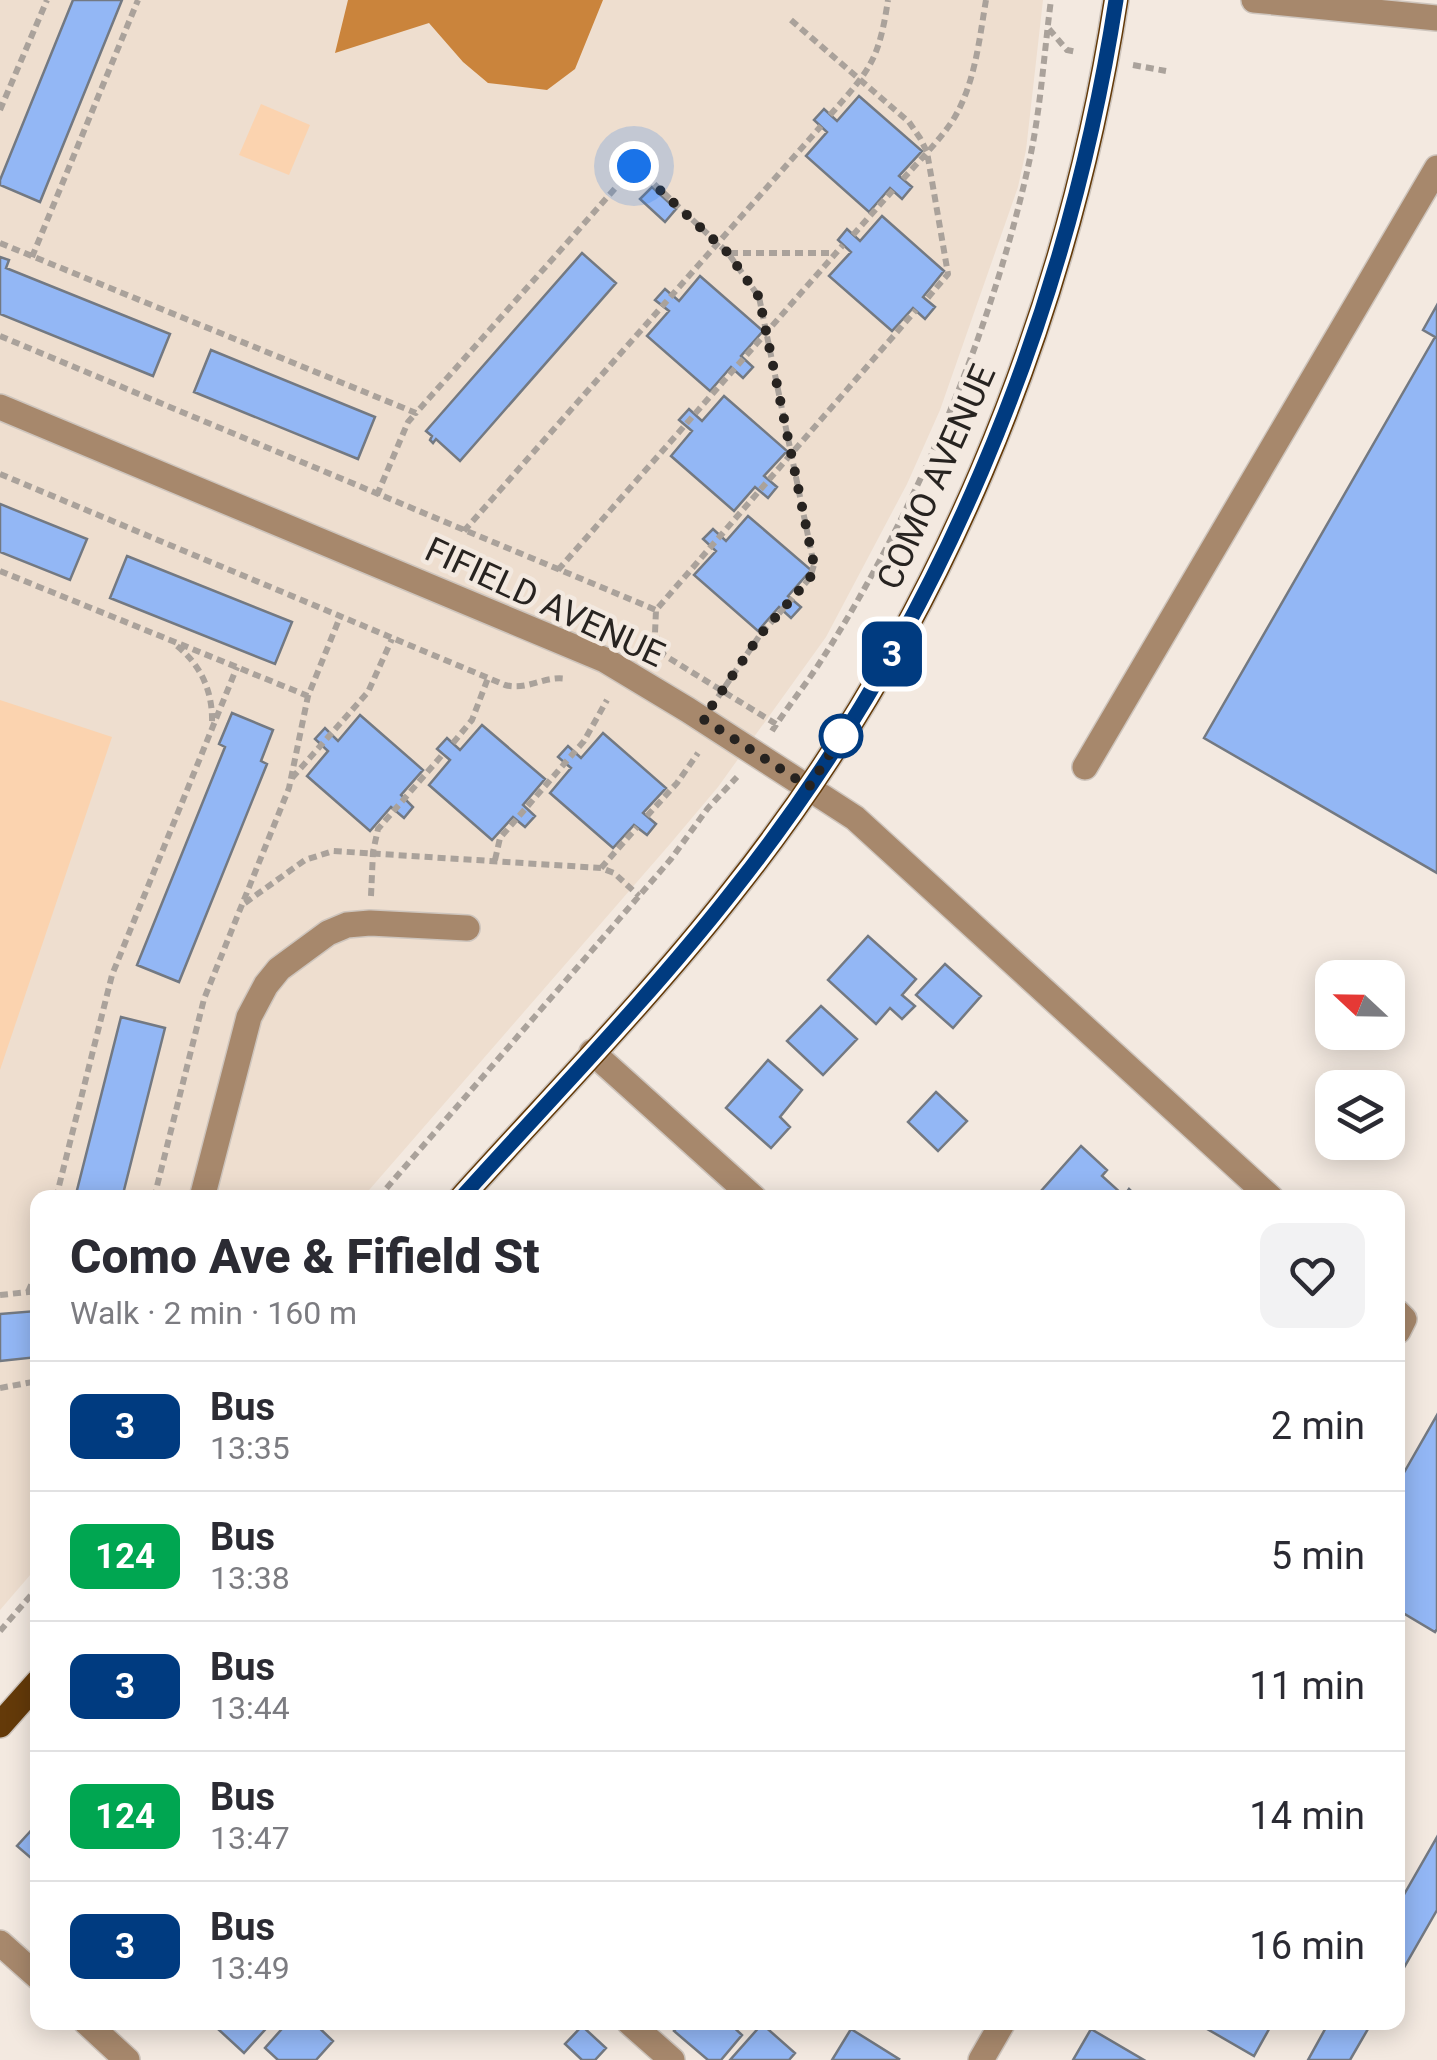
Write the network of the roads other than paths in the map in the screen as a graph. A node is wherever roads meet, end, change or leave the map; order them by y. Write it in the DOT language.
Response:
graph roads {
  1 [pos="1116,0"];
  2 [pos="1254,0"];
  3 [pos="1388,7"];
  4 [pos="1437,18"];
  5 [pos="1437,168"];
  6 [pos="0,406"];
  7 [pos="1085,767"];
  8 [pos="809,787"];
  9 [pos="467,928"];
  10 [pos="592,1052"];
  11 [pos="204,1190"];
  12 [pos="469,1190"];
  13 [pos="745,1190"];
  14 [pos="1262,1190"];
  15 [pos="30,1691"];
  16 [pos="0,1725"];
  17 [pos="0,1943"];
  18 [pos="30,1971"];
  19 [pos="94,2030"];
  20 [pos="638,2030"];
  21 [pos="998,2030"];
  22 [pos="124,2059"];
  23 [pos="672,2060"];
  24 [pos="981,2060"];
  1 -- 8 [label="main road, COMO AVENUE"];
  2 -- 3 [label="street"];
  3 -- 4 [label="street"];
  5 -- 7 [label="street"];
  6 -- 8 [label="street, FIFIELD AVENUE"];
  8 -- 10 [label="main road, COMO AVENUE"];
  8 -- 14 [label="street, FIFIELD AVENUE"];
  9 -- 11 [label="street"];
  10 -- 12 [label="main road, COMO AVENUE"];
  10 -- 13 [label="street"];
  15 -- 16 [label="main road"];
  17 -- 18 [label="street"];
  19 -- 22 [label="street"];
  20 -- 23 [label="street"];
  21 -- 24 [label="street"];
}
